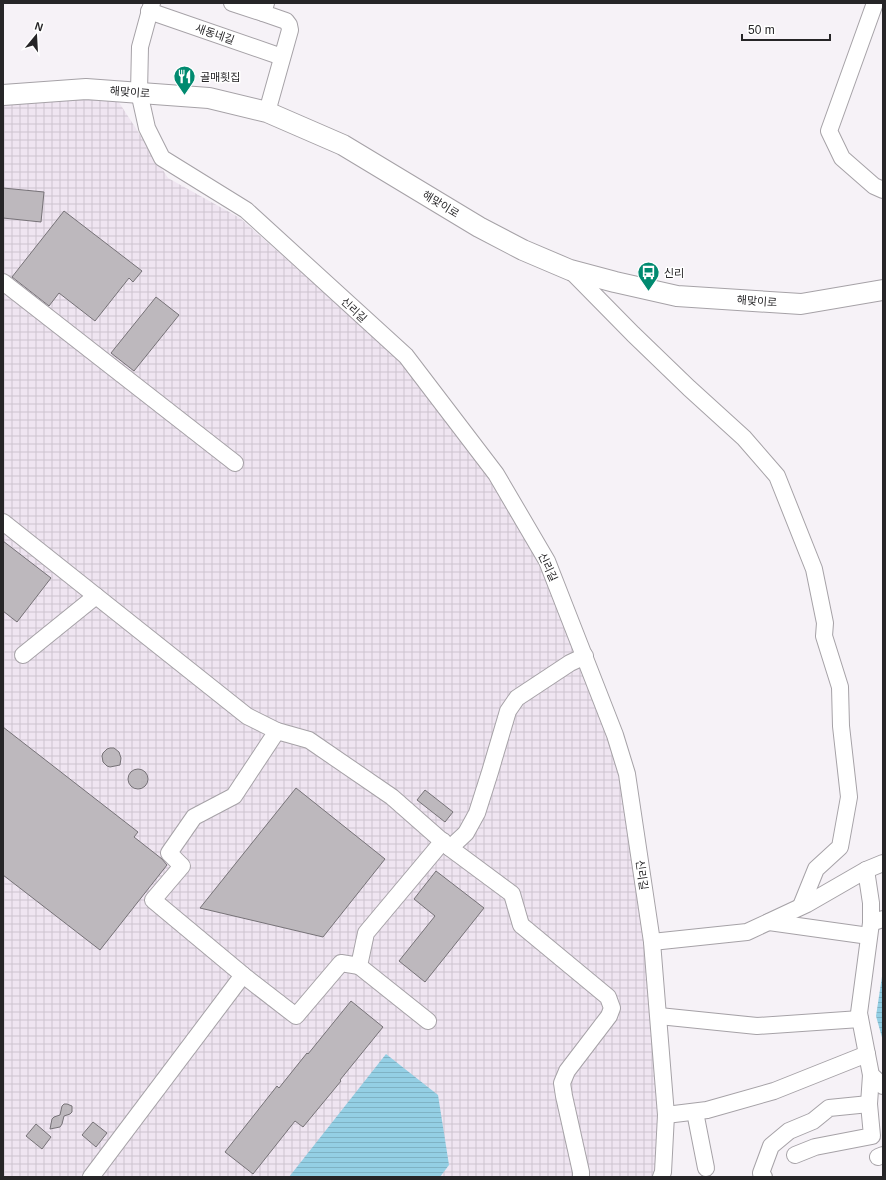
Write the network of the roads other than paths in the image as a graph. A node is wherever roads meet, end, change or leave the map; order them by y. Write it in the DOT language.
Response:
graph roads {
  1 [pos="232,3"];
  2 [pos="875,3"];
  3 [pos="151,7"];
  4 [pos="264,8"];
  5 [pos="282,57"];
  6 [pos="139,92"];
  7 [pos="3,95"];
  8 [pos="266,112"];
  9 [pos="883,190"];
  10 [pos="570,270"];
  11 [pos="3,282"];
  12 [pos="883,290"];
  13 [pos="234,463"];
  14 [pos="3,522"];
  15 [pos="96,596"];
  16 [pos="23,655"];
  17 [pos="585,656"];
  18 [pos="277,731"];
  19 [pos="447,844"];
  20 [pos="883,863"];
  21 [pos="866,870"];
  22 [pos="801,906"];
  23 [pos="769,922"];
  24 [pos="874,926"];
  25 [pos="652,942"];
  26 [pos="359,966"];
  27 [pos="243,975"];
  28 [pos="659,1016"];
  29 [pos="860,1019"];
  30 [pos="428,1020"];
  31 [pos="867,1054"];
  32 [pos="871,1075"];
  33 [pos="883,1086"];
  34 [pos="869,1104"];
  35 [pos="695,1112"];
  36 [pos="666,1115"];
  37 [pos="795,1155"];
  38 [pos="706,1168"];
  39 [pos="91,1177"];
  40 [pos="581,1177"];
  41 [pos="661,1177"];
  42 [pos="764,1177"];
  1 -- 4 [label="street"];
  2 -- 9 [label="street"];
  3 -- 5 [label="street, 새동네길"];
  3 -- 6 [label="street, 새동네길"];
  4 -- 5 [label="street"];
  5 -- 8 [label="street"];
  6 -- 7 [label="main road, 해맞이로"];
  6 -- 8 [label="main road, 해맞이로"];
  6 -- 17 [label="street, 신리길"];
  8 -- 10 [label="main road, 해맞이로"];
  10 -- 12 [label="main road, 해맞이로"];
  10 -- 22 [label="street"];
  11 -- 13 [label="street"];
  14 -- 15 [label="street"];
  15 -- 16 [label="street"];
  15 -- 18 [label="street"];
  17 -- 19 [label="street"];
  17 -- 25 [label="street, 신리길"];
  18 -- 19 [label="street"];
  18 -- 27 [label="street"];
  19 -- 26 [label="street"];
  19 -- 40 [label="street"];
  20 -- 21 [label="street"];
  21 -- 22 [label="street"];
  21 -- 24 [label="street"];
  22 -- 23 [label="street"];
  23 -- 24 [label="street"];
  23 -- 25 [label="street"];
  24 -- 29 [label="street"];
  25 -- 28 [label="street, 신리길"];
  26 -- 27 [label="street"];
  26 -- 30 [label="street"];
  27 -- 39 [label="street"];
  28 -- 29 [label="street"];
  28 -- 36 [label="street, 신리길"];
  29 -- 31 [label="street"];
  31 -- 32 [label="street"];
  31 -- 35 [label="street"];
  32 -- 33 [label="street"];
  32 -- 34 [label="street"];
  34 -- 37 [label="street"];
  34 -- 42 [label="street"];
  35 -- 36 [label="street"];
  35 -- 38 [label="street"];
  36 -- 41 [label="street, 신리길"];
}
